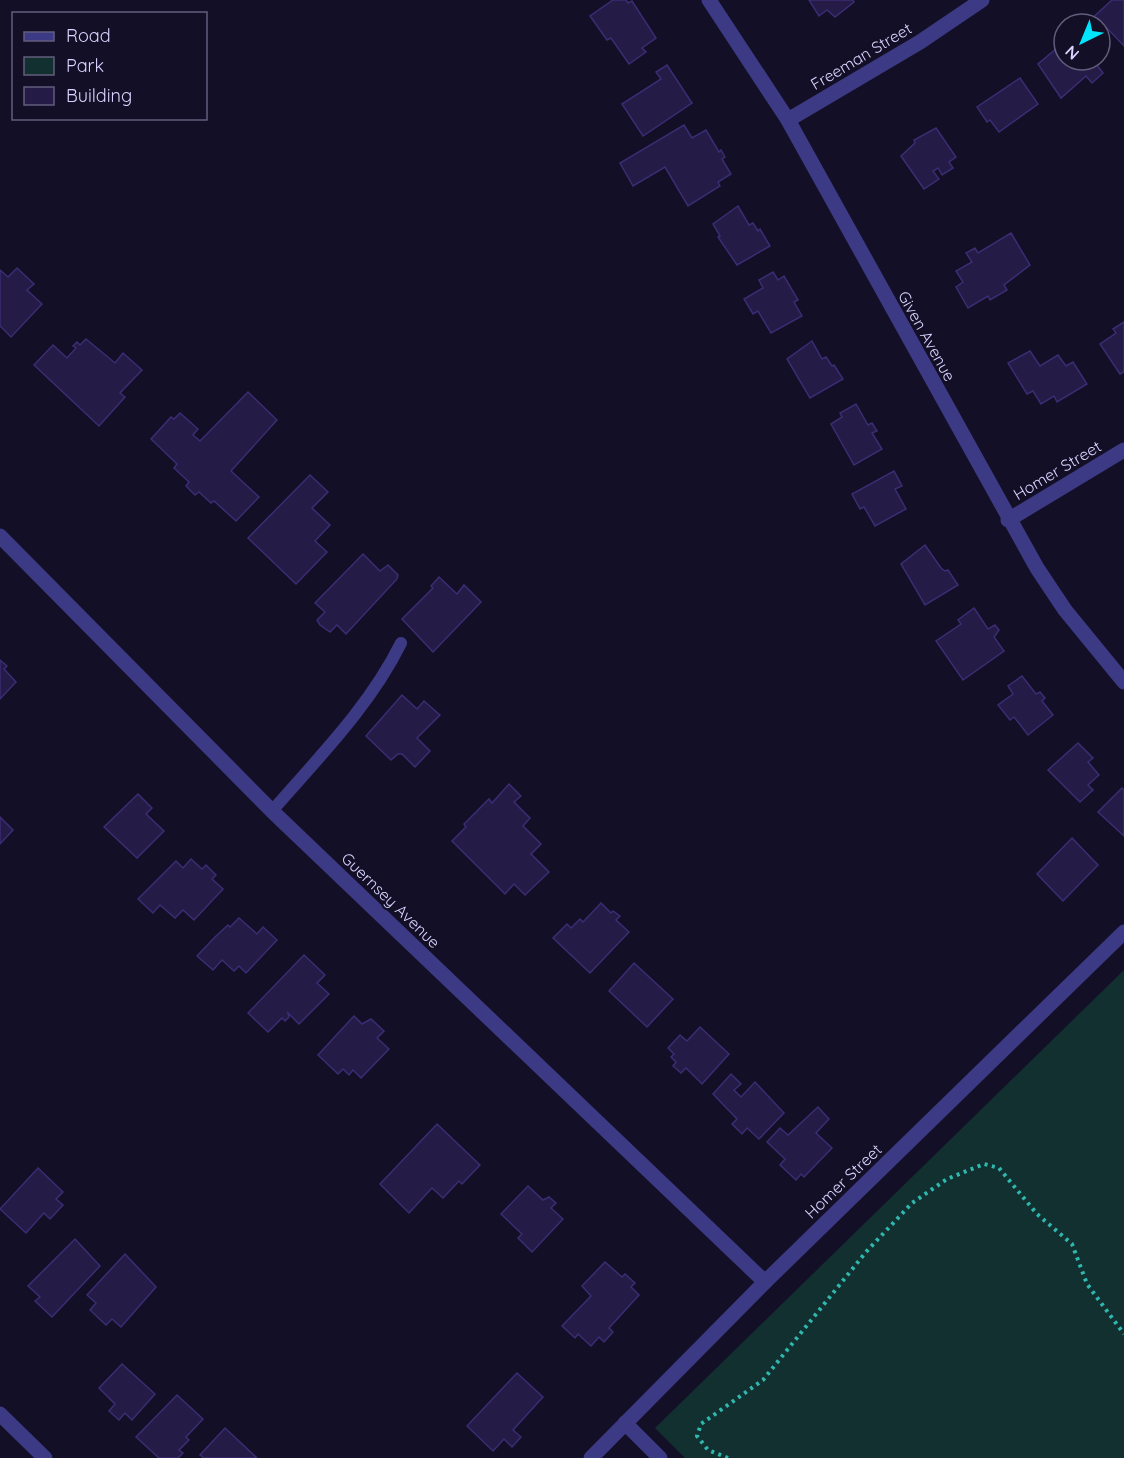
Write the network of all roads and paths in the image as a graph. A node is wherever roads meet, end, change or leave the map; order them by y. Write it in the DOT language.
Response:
graph roads {
  1 [pos="709,0"];
  2 [pos="982,0"];
  3 [pos="788,120"];
  4 [pos="1124,450"];
  5 [pos="1008,520"];
  6 [pos="0,536"];
  7 [pos="401,643"];
  8 [pos="1124,682"];
  9 [pos="272,811"];
  10 [pos="1124,932"];
  11 [pos="765,1282"];
  12 [pos="1124,1334"];
  13 [pos="0,1414"];
  14 [pos="625,1423"];
  15 [pos="45,1458"];
  16 [pos="591,1458"];
  17 [pos="660,1458"];
  18 [pos="728,1458"];
  1 -- 3 [label="street, Given Avenue"];
  2 -- 3 [label="street, Freeman Street"];
  3 -- 5 [label="street, Given Avenue"];
  4 -- 5 [label="street, Homer Street"];
  5 -- 8 [label="street, Given Avenue"];
  6 -- 9 [label="street, Guernsey Avenue"];
  7 -- 9 [label="lane"];
  9 -- 11 [label="street, Guernsey Avenue"];
  10 -- 11 [label="street, Homer Street"];
  11 -- 14 [label="street, Homer Street"];
  12 -- 18 [label="path"];
  13 -- 15 [label="street"];
  14 -- 16 [label="street, Homer Street"];
  14 -- 17 [label="street"];
}
